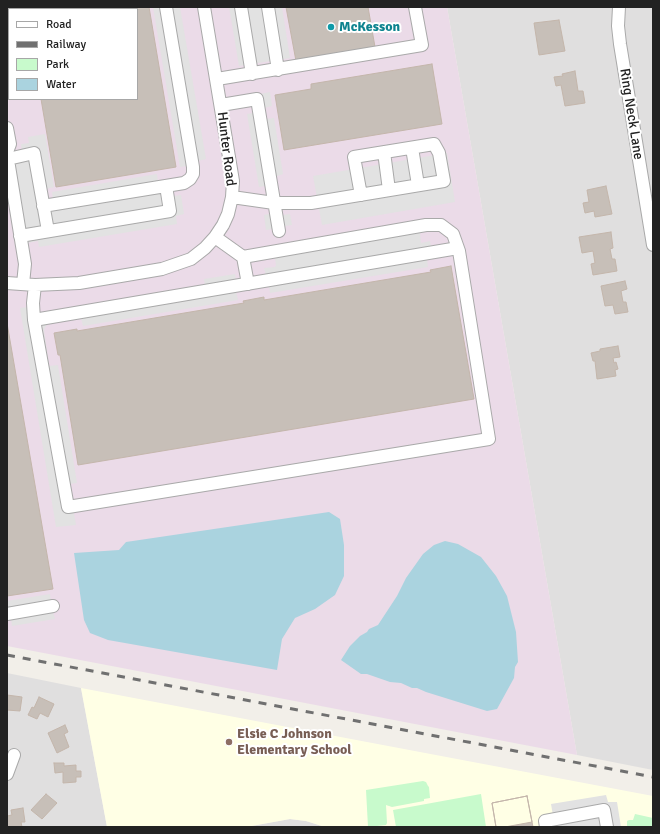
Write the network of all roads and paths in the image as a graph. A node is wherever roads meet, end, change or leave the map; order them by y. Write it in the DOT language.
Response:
graph roads {
  1 [pos="166,7"];
  2 [pos="204,7"];
  3 [pos="241,7"];
  4 [pos="268,7"];
  5 [pos="415,7"];
  6 [pos="619,7"];
  7 [pos="278,70"];
  8 [pos="252,74"];
  9 [pos="216,79"];
  10 [pos="221,105"];
  11 [pos="7,128"];
  12 [pos="412,148"];
  13 [pos="384,152"];
  14 [pos="7,155"];
  15 [pos="418,185"];
  16 [pos="166,186"];
  17 [pos="389,190"];
  18 [pos="361,195"];
  19 [pos="232,197"];
  20 [pos="274,203"];
  21 [pos="43,206"];
  22 [pos="48,231"];
  23 [pos="279,231"];
  24 [pos="20,236"];
  25 [pos="215,237"];
  26 [pos="653,245"];
  27 [pos="458,248"];
  28 [pos="243,257"];
  29 [pos="7,283"];
  30 [pos="29,284"];
  31 [pos="248,284"];
  32 [pos="34,320"];
  33 [pos="53,606"];
  34 [pos="7,614"];
  35 [pos="14,755"];
  36 [pos="7,774"];
  37 [pos="546,827"];
  38 [pos="607,827"];
  1 -- 16 [label="street"];
  2 -- 9 [label="street, Hunter Road"];
  3 -- 8 [label="street"];
  4 -- 7 [label="street"];
  5 -- 7 [label="street"];
  6 -- 26 [label="street, Ring Neck Lane"];
  7 -- 8 [label="street"];
  8 -- 9 [label="street"];
  9 -- 10 [label="street, Hunter Road"];
  10 -- 19 [label="street, Hunter Road"];
  10 -- 20 [label="street"];
  11 -- 14 [label="street"];
  12 -- 13 [label="street"];
  12 -- 15 [label="street"];
  12 -- 15 [label="street"];
  13 -- 17 [label="street"];
  13 -- 18 [label="street"];
  14 -- 21 [label="street"];
  14 -- 24 [label="street"];
  15 -- 17 [label="street"];
  16 -- 21 [label="street"];
  16 -- 22 [label="street"];
  17 -- 18 [label="street"];
  18 -- 20 [label="street"];
  19 -- 20 [label="street"];
  19 -- 25 [label="street, Hunter Road"];
  20 -- 23 [label="street"];
  21 -- 22 [label="street"];
  22 -- 24 [label="street"];
  24 -- 30 [label="street"];
  25 -- 28 [label="street"];
  25 -- 30 [label="street, Hunter Road"];
  27 -- 28 [label="street"];
  27 -- 31 [label="street"];
  27 -- 32 [label="street"];
  28 -- 31 [label="street"];
  29 -- 30 [label="street, Hunter Road"];
  30 -- 32 [label="street"];
  31 -- 32 [label="street"];
  33 -- 34 [label="street"];
  35 -- 36 [label="street"];
  37 -- 38 [label="street"];
}
